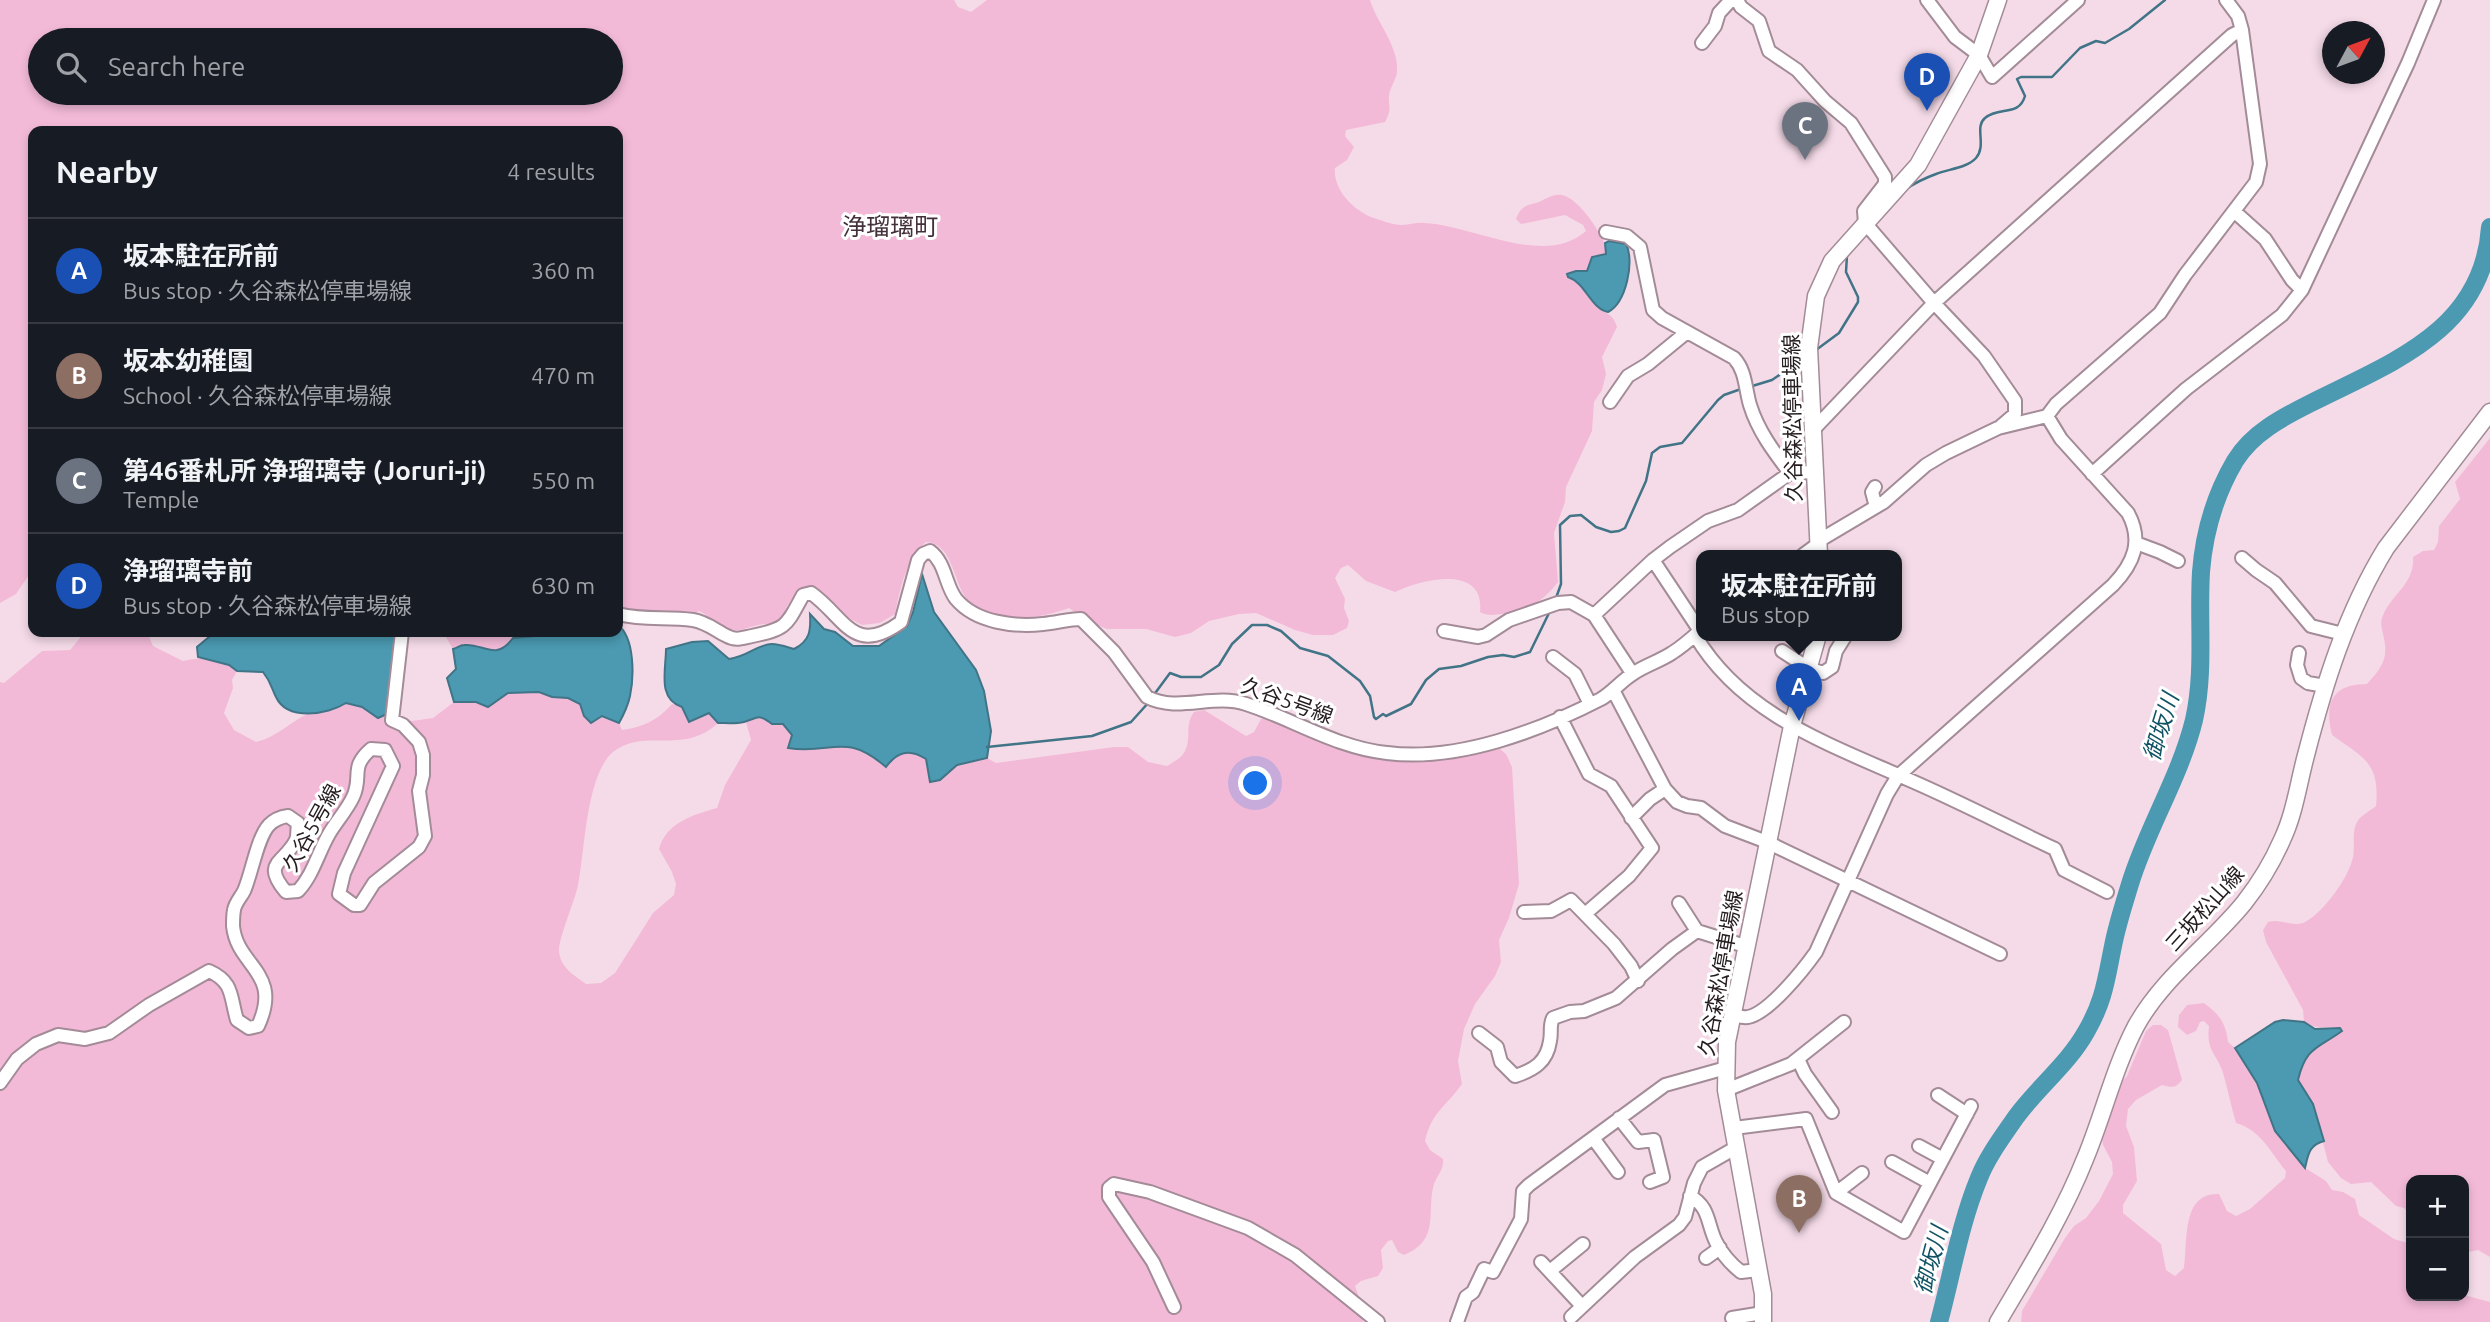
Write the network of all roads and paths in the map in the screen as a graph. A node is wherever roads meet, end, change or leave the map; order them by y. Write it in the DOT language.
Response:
graph roads {
  1 [pos="1731,0"];
  2 [pos="1737,0"];
  3 [pos="1927,0"];
  4 [pos="1998,0"];
  5 [pos="2078,0"];
  6 [pos="2226,0"];
  7 [pos="2434,0"];
  8 [pos="2242,30"];
  9 [pos="1702,43"];
  10 [pos="1979,55"];
  11 [pos="2235,212"];
  12 [pos="1865,223"];
  13 [pos="1606,232"];
  14 [pos="2302,290"];
  15 [pos="1934,303"];
  16 [pos="1687,332"];
  17 [pos="1610,402"];
  18 [pos="2490,412"];
  19 [pos="2047,416"];
  20 [pos="1998,428"];
  21 [pos="1812,431"];
  22 [pos="1790,472"];
  23 [pos="1814,472"];
  24 [pos="2092,474"];
  25 [pos="1875,487"];
  26 [pos="1876,507"];
  27 [pos="2136,544"];
  28 [pos="1819,550"];
  29 [pos="2242,558"];
  30 [pos="1653,560"];
  31 [pos="2178,561"];
  32 [pos="623,615"];
  33 [pos="1594,615"];
  34 [pos="1696,627"];
  35 [pos="1444,631"];
  36 [pos="1696,634"];
  37 [pos="2343,635"];
  38 [pos="401,637"];
  39 [pos="1701,641"];
  40 [pos="1816,641"];
  41 [pos="1842,641"];
  42 [pos="1782,651"];
  43 [pos="2299,653"];
  44 [pos="1553,657"];
  45 [pos="1808,668"];
  46 [pos="1632,673"];
  47 [pos="2325,686"];
  48 [pos="1614,690"];
  49 [pos="1590,704"];
  50 [pos="1560,717"];
  51 [pos="1793,726"];
  52 [pos="1898,776"];
  53 [pos="1665,789"];
  54 [pos="1632,818"];
  55 [pos="1767,842"];
  56 [pos="1847,881"];
  57 [pos="2107,892"];
  58 [pos="1679,903"];
  59 [pos="1524,912"];
  60 [pos="1585,914"];
  61 [pos="1697,931"];
  62 [pos="1745,946"];
  63 [pos="2000,954"];
  64 [pos="1638,981"];
  65 [pos="1732,1015"];
  66 [pos="1843,1022"];
  67 [pos="1479,1033"];
  68 [pos="1798,1059"];
  69 [pos="1726,1068"];
  70 [pos="0,1083"];
  71 [pos="1726,1090"];
  72 [pos="1938,1095"];
  73 [pos="1832,1112"];
  74 [pos="1619,1118"];
  75 [pos="1734,1128"];
  76 [pos="1593,1138"];
  77 [pos="1919,1146"];
  78 [pos="1737,1147"];
  79 [pos="1943,1159"];
  80 [pos="1892,1162"];
  81 [pos="1618,1172"];
  82 [pos="1862,1173"];
  83 [pos="1650,1182"];
  84 [pos="1930,1183"];
  85 [pos="1836,1193"];
  86 [pos="1690,1196"];
  87 [pos="1583,1244"];
  88 [pos="1720,1248"];
  89 [pos="1706,1258"];
  90 [pos="1758,1270"];
  91 [pos="1583,1306"];
  92 [pos="1174,1307"];
  93 [pos="1571,1317"];
  94 [pos="1763,1317"];
  95 [pos="1732,1318"];
  96 [pos="1378,1322"];
  97 [pos="1457,1322"];
  98 [pos="1998,1322"];
  1 -- 9 [label="street"];
  2 -- 12 [label="street"];
  3 -- 10 [label="street"];
  4 -- 10 [label="main road, 久谷森松停車場線"];
  5 -- 10 [label="street"];
  6 -- 8 [label="street"];
  7 -- 14 [label="street"];
  8 -- 11 [label="street"];
  8 -- 15 [label="street"];
  10 -- 12 [label="main road, 久谷森松停車場線"];
  11 -- 14 [label="street"];
  11 -- 19 [label="street"];
  12 -- 15 [label="street"];
  12 -- 21 [label="main road, 久谷森松停車場線"];
  13 -- 16 [label="street"];
  14 -- 24 [label="street"];
  15 -- 20 [label="street"];
  15 -- 21 [label="street"];
  16 -- 17 [label="street"];
  16 -- 22 [label="street"];
  18 -- 37 [label="main road, 三坂松山線"];
  19 -- 20 [label="street"];
  19 -- 24 [label="street"];
  20 -- 26 [label="street"];
  21 -- 23 [label="main road, 久谷森松停車場線"];
  22 -- 23 [label="street"];
  22 -- 30 [label="street"];
  23 -- 28 [label="main road, 久谷森松停車場線"];
  24 -- 27 [label="street"];
  25 -- 26 [label="street"];
  26 -- 28 [label="street"];
  27 -- 31 [label="street"];
  27 -- 52 [label="street"];
  29 -- 37 [label="street"];
  30 -- 33 [label="street"];
  30 -- 34 [label="street"];
  32 -- 50 [label="street, 久谷5号線"];
  33 -- 35 [label="street"];
  33 -- 46 [label="street"];
  36 -- 46 [label="street, 久谷5号線"];
  37 -- 47 [label="main road, 三坂松山線"];
  38 -- 70 [label="street, 久谷5号線"];
  39 -- 51 [label="street"];
  40 -- 45 [label="main road, 久谷森松停車場線"];
  41 -- 45 [label="street"];
  42 -- 45 [label="street"];
  43 -- 47 [label="street"];
  44 -- 49 [label="street"];
  45 -- 51 [label="main road, 久谷森松停車場線"];
  46 -- 48 [label="street, 久谷5号線"];
  47 -- 98 [label="main road, 三坂松山線"];
  48 -- 49 [label="street, 久谷5号線"];
  48 -- 53 [label="street"];
  49 -- 50 [label="street, 久谷5号線"];
  50 -- 54 [label="street"];
  51 -- 52 [label="street"];
  51 -- 55 [label="main road, 久谷森松停車場線"];
  52 -- 56 [label="street"];
  52 -- 57 [label="street"];
  53 -- 54 [label="street"];
  53 -- 55 [label="street"];
  54 -- 60 [label="street"];
  55 -- 56 [label="street"];
  55 -- 62 [label="main road, 久谷森松停車場線"];
  56 -- 63 [label="street"];
  56 -- 65 [label="street"];
  58 -- 61 [label="street"];
  59 -- 60 [label="street"];
  60 -- 64 [label="street"];
  61 -- 62 [label="street"];
  61 -- 64 [label="street"];
  62 -- 65 [label="main road, 久谷森松停車場線"];
  64 -- 67 [label="street"];
  65 -- 69 [label="main road, 久谷森松停車場線"];
  66 -- 68 [label="street"];
  68 -- 71 [label="street"];
  68 -- 73 [label="street"];
  69 -- 71 [label="main road, 久谷森松停車場線"];
  69 -- 74 [label="street"];
  71 -- 75 [label="main road, 久谷森松停車場線"];
  72 -- 79 [label="street"];
  74 -- 76 [label="street"];
  74 -- 83 [label="street"];
  75 -- 78 [label="main road, 久谷森松停車場線"];
  75 -- 85 [label="street"];
  76 -- 81 [label="street"];
  76 -- 97 [label="street"];
  77 -- 79 [label="street"];
  78 -- 86 [label="street"];
  78 -- 90 [label="main road, 久谷森松停車場線"];
  79 -- 84 [label="street"];
  80 -- 84 [label="street"];
  82 -- 85 [label="street"];
  84 -- 85 [label="street"];
  86 -- 88 [label="street"];
  86 -- 91 [label="street"];
  87 -- 91 [label="street"];
  88 -- 89 [label="street"];
  88 -- 90 [label="street"];
  90 -- 94 [label="main road, 久谷森松停車場線"];
  91 -- 93 [label="street"];
  92 -- 96 [label="street"];
  94 -- 95 [label="street"];
}
